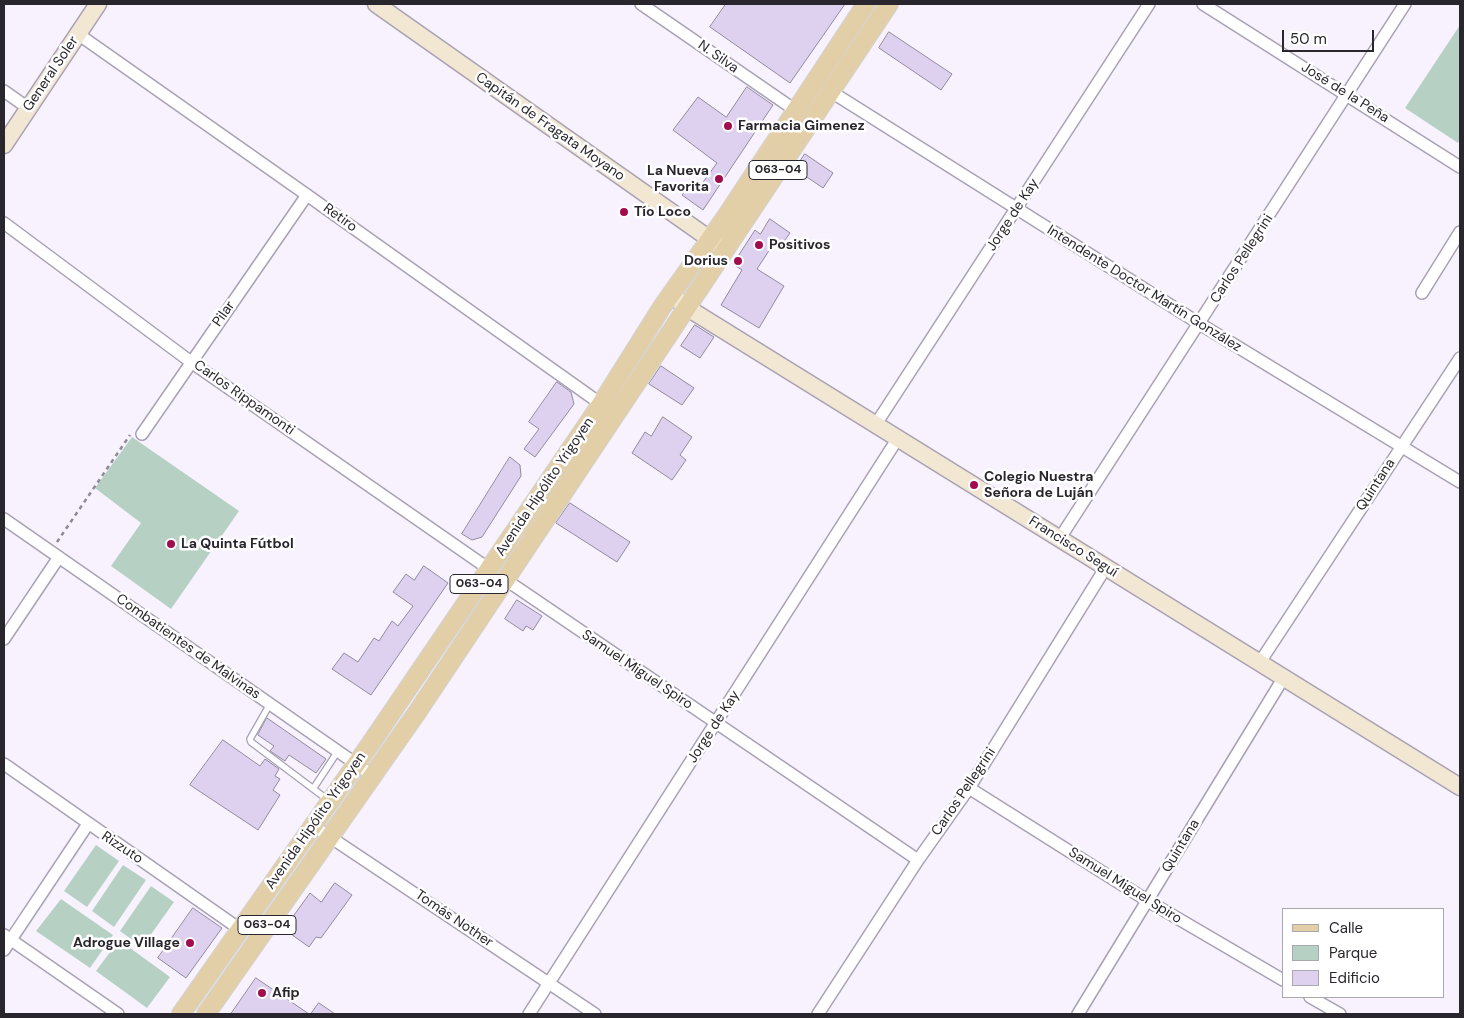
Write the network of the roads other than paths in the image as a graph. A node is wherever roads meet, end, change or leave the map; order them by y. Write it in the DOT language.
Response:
graph roads {
  1 [pos="98,4"];
  2 [pos="376,4"];
  3 [pos="641,4"];
  4 [pos="866,4"];
  5 [pos="889,4"];
  6 [pos="1149,4"];
  7 [pos="1204,4"];
  8 [pos="1405,4"];
  9 [pos="78,34"];
  10 [pos="4,91"];
  11 [pos="830,91"];
  12 [pos="1348,96"];
  13 [pos="28,108"];
  14 [pos="795,110"];
  15 [pos="4,145"];
  16 [pos="1460,167"];
  17 [pos="308,195"];
  18 [pos="1016,210"];
  19 [pos="4,223"];
  20 [pos="1460,232"];
  21 [pos="709,238"];
  22 [pos="726,250"];
  23 [pos="1422,293"];
  24 [pos="671,294"];
  25 [pos="686,306"];
  26 [pos="1200,324"];
  27 [pos="1460,358"];
  28 [pos="192,362"];
  29 [pos="600,404"];
  30 [pos="876,424"];
  31 [pos="142,434"];
  32 [pos="898,438"];
  33 [pos="1400,448"];
  34 [pos="1460,482"];
  35 [pos="4,519"];
  36 [pos="1060,538"];
  37 [pos="55,554"];
  38 [pos="1106,567"];
  39 [pos="489,568"];
  40 [pos="506,580"];
  41 [pos="4,639"];
  42 [pos="1260,662"];
  43 [pos="1284,677"];
  44 [pos="270,704"];
  45 [pos="716,724"];
  46 [pos="338,751"];
  47 [pos="356,763"];
  48 [pos="4,764"];
  49 [pos="372,775"];
  50 [pos="1460,787"];
  51 [pos="313,788"];
  52 [pos="969,788"];
  53 [pos="329,802"];
  54 [pos="88,824"];
  55 [pos="312,825"];
  56 [pos="329,836"];
  57 [pos="918,860"];
  58 [pos="1148,901"];
  59 [pos="241,930"];
  60 [pos="6,942"];
  61 [pos="1282,979"];
  62 [pos="550,984"];
  63 [pos="1312,998"];
  64 [pos="118,1014"];
  65 [pos="181,1014"];
  66 [pos="206,1014"];
  67 [pos="529,1014"];
  68 [pos="595,1014"];
  69 [pos="818,1014"];
  70 [pos="1078,1014"];
  71 [pos="1340,1014"];
  1 -- 9 [label="street, General Soler"];
  2 -- 21 [label="street, Capitán de Fragata Moyano"];
  3 -- 14 [label="street, N. Silva"];
  4 -- 14 [label="main road, Avenida Hipólito Yrigoyen / 063-04"];
  5 -- 11 [label="main road, Avenida Hipólito Yrigoyen / 063-04"];
  6 -- 18 [label="street, Jorge de Kay"];
  7 -- 12 [label="street, José de la Peña"];
  8 -- 12 [label="street, Carlos Pellegrini"];
  9 -- 13 [label="street, General Soler"];
  9 -- 17 [label="street, Retiro"];
  10 -- 13 [label="street"];
  11 -- 18 [label="street, Intendente Doctor Martín González"];
  11 -- 22 [label="main road, Avenida Hipólito Yrigoyen / 063-04"];
  12 -- 16 [label="street, José de la Peña"];
  12 -- 26 [label="street, Carlos Pellegrini"];
  13 -- 15 [label="street, General Soler"];
  14 -- 21 [label="main road, Avenida Hipólito Yrigoyen / 063-04"];
  17 -- 28 [label="street, Pilar"];
  17 -- 29 [label="street, Retiro"];
  18 -- 26 [label="street, Intendente Doctor Martín González"];
  18 -- 30 [label="street, Jorge de Kay"];
  19 -- 28 [label="street, Carlos Rippamonti"];
  20 -- 23 [label="street"];
  21 -- 22 [label="street, Capitán de Fragata Moyano"];
  21 -- 24 [label="main road, Avenida Hipólito Yrigoyen / 063-04"];
  22 -- 25 [label="main road, Avenida Hipólito Yrigoyen / 063-04"];
  24 -- 25 [label="street"];
  24 -- 29 [label="main road, Avenida Hipólito Yrigoyen / 063-04"];
  25 -- 30 [label="street, Francisco Seguí"];
  25 -- 40 [label="main road, Avenida Hipólito Yrigoyen / 063-04"];
  26 -- 33 [label="street, Intendente Doctor Martín González"];
  26 -- 36 [label="street, Carlos Pellegrini"];
  27 -- 33 [label="street, Quintana"];
  28 -- 31 [label="street, Pilar"];
  28 -- 39 [label="street, Carlos Rippamonti"];
  29 -- 39 [label="main road, Avenida Hipólito Yrigoyen / 063-04"];
  30 -- 32 [label="street, Francisco Seguí"];
  32 -- 36 [label="street, Francisco Seguí"];
  32 -- 45 [label="street, Jorge de Kay"];
  33 -- 34 [label="street, Intendente Doctor Martín González"];
  33 -- 42 [label="street, Quintana"];
  35 -- 37 [label="street, Combatientes de Malvinas"];
  36 -- 38 [label="street, Francisco Seguí"];
  37 -- 41 [label="street"];
  37 -- 44 [label="street, Combatientes de Malvinas"];
  38 -- 42 [label="street, Francisco Seguí"];
  38 -- 52 [label="street, Carlos Pellegrini"];
  39 -- 47 [label="main road, Avenida Hipólito Yrigoyen / 063-04"];
  40 -- 45 [label="street, Samuel Miguel Spiro"];
  40 -- 49 [label="main road, Avenida Hipólito Yrigoyen / 063-04"];
  42 -- 43 [label="street, Francisco Seguí"];
  43 -- 50 [label="street, Francisco Seguí"];
  43 -- 58 [label="street, Quintana"];
  44 -- 46 [label="street, Combatientes de Malvinas"];
  44 -- 51 [label="lane"];
  45 -- 57 [label="street, Samuel Miguel Spiro"];
  45 -- 62 [label="street, Jorge de Kay"];
  46 -- 47 [label="street, Combatientes de Malvinas"];
  46 -- 51 [label="lane"];
  47 -- 49 [label="street, Combatientes de Malvinas"];
  47 -- 53 [label="main road, Avenida Hipólito Yrigoyen / 063-04"];
  48 -- 54 [label="street, Rizzuto"];
  49 -- 56 [label="main road, Avenida Hipólito Yrigoyen / 063-04"];
  51 -- 53 [label="lane"];
  52 -- 57 [label="street, Carlos Pellegrini"];
  52 -- 58 [label="street, Samuel Miguel Spiro"];
  53 -- 55 [label="main road, Avenida Hipólito Yrigoyen / 063-04"];
  54 -- 59 [label="street, Rizzuto"];
  54 -- 60 [label="street"];
  55 -- 56 [label="street, Tomás Nother"];
  55 -- 59 [label="main road, Avenida Hipólito Yrigoyen / 063-04"];
  56 -- 62 [label="street, Tomás Nother"];
  56 -- 66 [label="main road, Avenida Hipólito Yrigoyen / 063-04"];
  57 -- 69 [label="street, Carlos Pellegrini"];
  58 -- 61 [label="street, Samuel Miguel Spiro"];
  58 -- 70 [label="street, Quintana"];
  59 -- 65 [label="main road, Avenida Hipólito Yrigoyen / 063-04"];
  60 -- 64 [label="street"];
  62 -- 67 [label="street, Jorge de Kay"];
  62 -- 68 [label="street, Tomás Nother"];
  63 -- 71 [label="street"];
}
